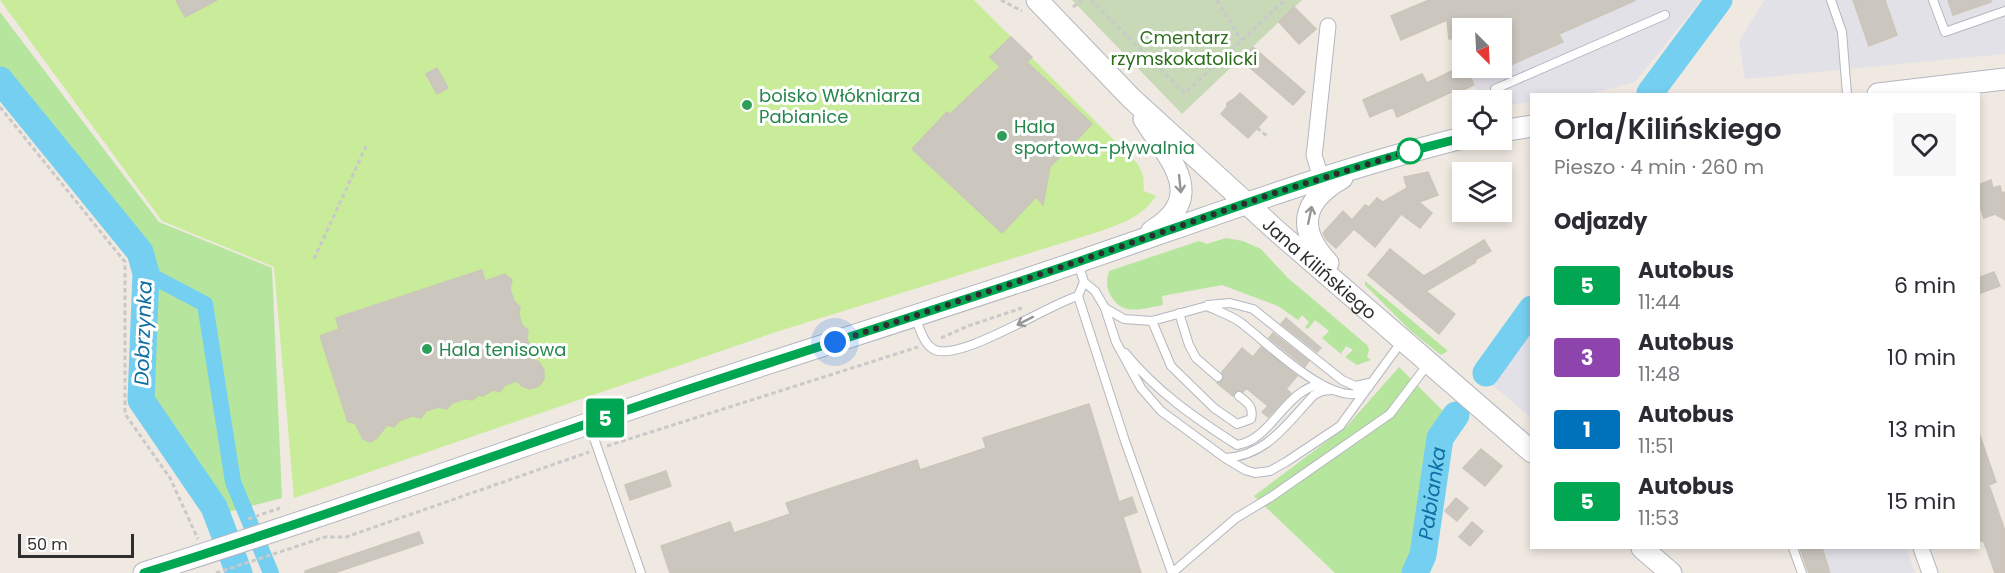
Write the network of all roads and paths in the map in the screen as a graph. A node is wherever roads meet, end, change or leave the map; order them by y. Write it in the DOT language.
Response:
graph roads {
  1 [pos="1037,0"];
  2 [pos="1082,0"];
  3 [pos="1091,0"];
  4 [pos="1217,0"];
  5 [pos="1286,0"];
  6 [pos="1831,0"];
  7 [pos="1933,0"];
  8 [pos="1073,7"];
  9 [pos="2005,11"];
  10 [pos="1665,15"];
  11 [pos="1328,26"];
  12 [pos="1241,40"];
  13 [pos="2005,79"];
  14 [pos="1495,90"];
  15 [pos="1962,90"];
  16 [pos="1847,93"];
  17 [pos="1899,93"];
  18 [pos="1131,98"];
  19 [pos="0,107"];
  20 [pos="1530,126"];
  21 [pos="1257,128"];
  22 [pos="1512,129"];
  23 [pos="1267,136"];
  24 [pos="1452,141"];
  25 [pos="366,144"];
  26 [pos="1378,160"];
  27 [pos="1321,178"];
  28 [pos="1246,203"];
  29 [pos="1125,245"];
  30 [pos="314,259"];
  31 [pos="1077,262"];
  32 [pos="1084,282"];
  33 [pos="1078,296"];
  34 [pos="1029,306"];
  35 [pos="1207,306"];
  36 [pos="1105,308"];
  37 [pos="1179,313"];
  38 [pos="914,316"];
  39 [pos="1152,321"];
  40 [pos="1395,334"];
  41 [pos="1116,342"];
  42 [pos="927,344"];
  43 [pos="1429,362"];
  44 [pos="1218,377"];
  45 [pos="1372,382"];
  46 [pos="1321,384"];
  47 [pos="1336,390"];
  48 [pos="1364,392"];
  49 [pos="1239,396"];
  50 [pos="589,424"];
  51 [pos="599,449"];
  52 [pos="1530,450"];
  53 [pos="1225,458"];
  54 [pos="1643,549"];
  55 [pos="1793,549"];
  56 [pos="1921,549"];
  57 [pos="214,551"];
  58 [pos="218,572"];
  59 [pos="144,573"];
  60 [pos="641,573"];
  61 [pos="1172,573"];
  62 [pos="1671,573"];
  63 [pos="1802,573"];
  64 [pos="1930,573"];
  1 -- 18 [label="street, Jana Kilińskiego"];
  2 -- 8 [label="path"];
  3 -- 12 [label="path"];
  4 -- 12 [label="path"];
  5 -- 12 [label="path"];
  6 -- 16 [label="lane"];
  7 -- 9 [label="lane"];
  10 -- 14 [label="lane"];
  11 -- 27 [label="street"];
  13 -- 15 [label="street"];
  15 -- 17 [label="street"];
  18 -- 28 [label="street, Jana Kilińskiego"];
  18 -- 29 [label="street, one-way"];
  19 -- 57 [label="path"];
  20 -- 22 [label="street"];
  21 -- 23 [label="path"];
  24 -- 26 [label="street"];
  25 -- 30 [label="path"];
  26 -- 27 [label="street"];
  40 -- 26 [label="street, one-way"];
  27 -- 28 [label="street"];
  28 -- 29 [label="street"];
  28 -- 40 [label="street, Jana Kilińskiego"];
  29 -- 31 [label="street"];
  31 -- 32 [label="lane"];
  31 -- 38 [label="street"];
  32 -- 33 [label="lane"];
  32 -- 36 [label="lane"];
  33 -- 42 [label="lane, one-way"];
  33 -- 61 [label="lane"];
  34 -- 42 [label="path"];
  35 -- 37 [label="lane"];
  35 -- 45 [label="lane"];
  35 -- 46 [label="lane"];
  36 -- 39 [label="lane"];
  36 -- 41 [label="lane"];
  37 -- 39 [label="lane"];
  37 -- 44 [label="lane"];
  38 -- 42 [label="lane"];
  38 -- 50 [label="street"];
  39 -- 49 [label="lane"];
  40 -- 43 [label="street, Jana Kilińskiego"];
  40 -- 45 [label="lane"];
  41 -- 46 [label="lane"];
  41 -- 53 [label="lane"];
  42 -- 51 [label="path"];
  43 -- 52 [label="street, Jana Kilińskiego"];
  43 -- 61 [label="lane"];
  45 -- 48 [label="lane"];
  46 -- 47 [label="lane"];
  47 -- 48 [label="lane"];
  47 -- 53 [label="lane"];
  48 -- 53 [label="lane"];
  50 -- 51 [label="lane"];
  50 -- 57 [label="street"];
  51 -- 58 [label="path"];
  51 -- 60 [label="lane"];
  54 -- 62 [label="street"];
  55 -- 63 [label="lane"];
  56 -- 64 [label="street"];
  57 -- 59 [label="street"];
}
